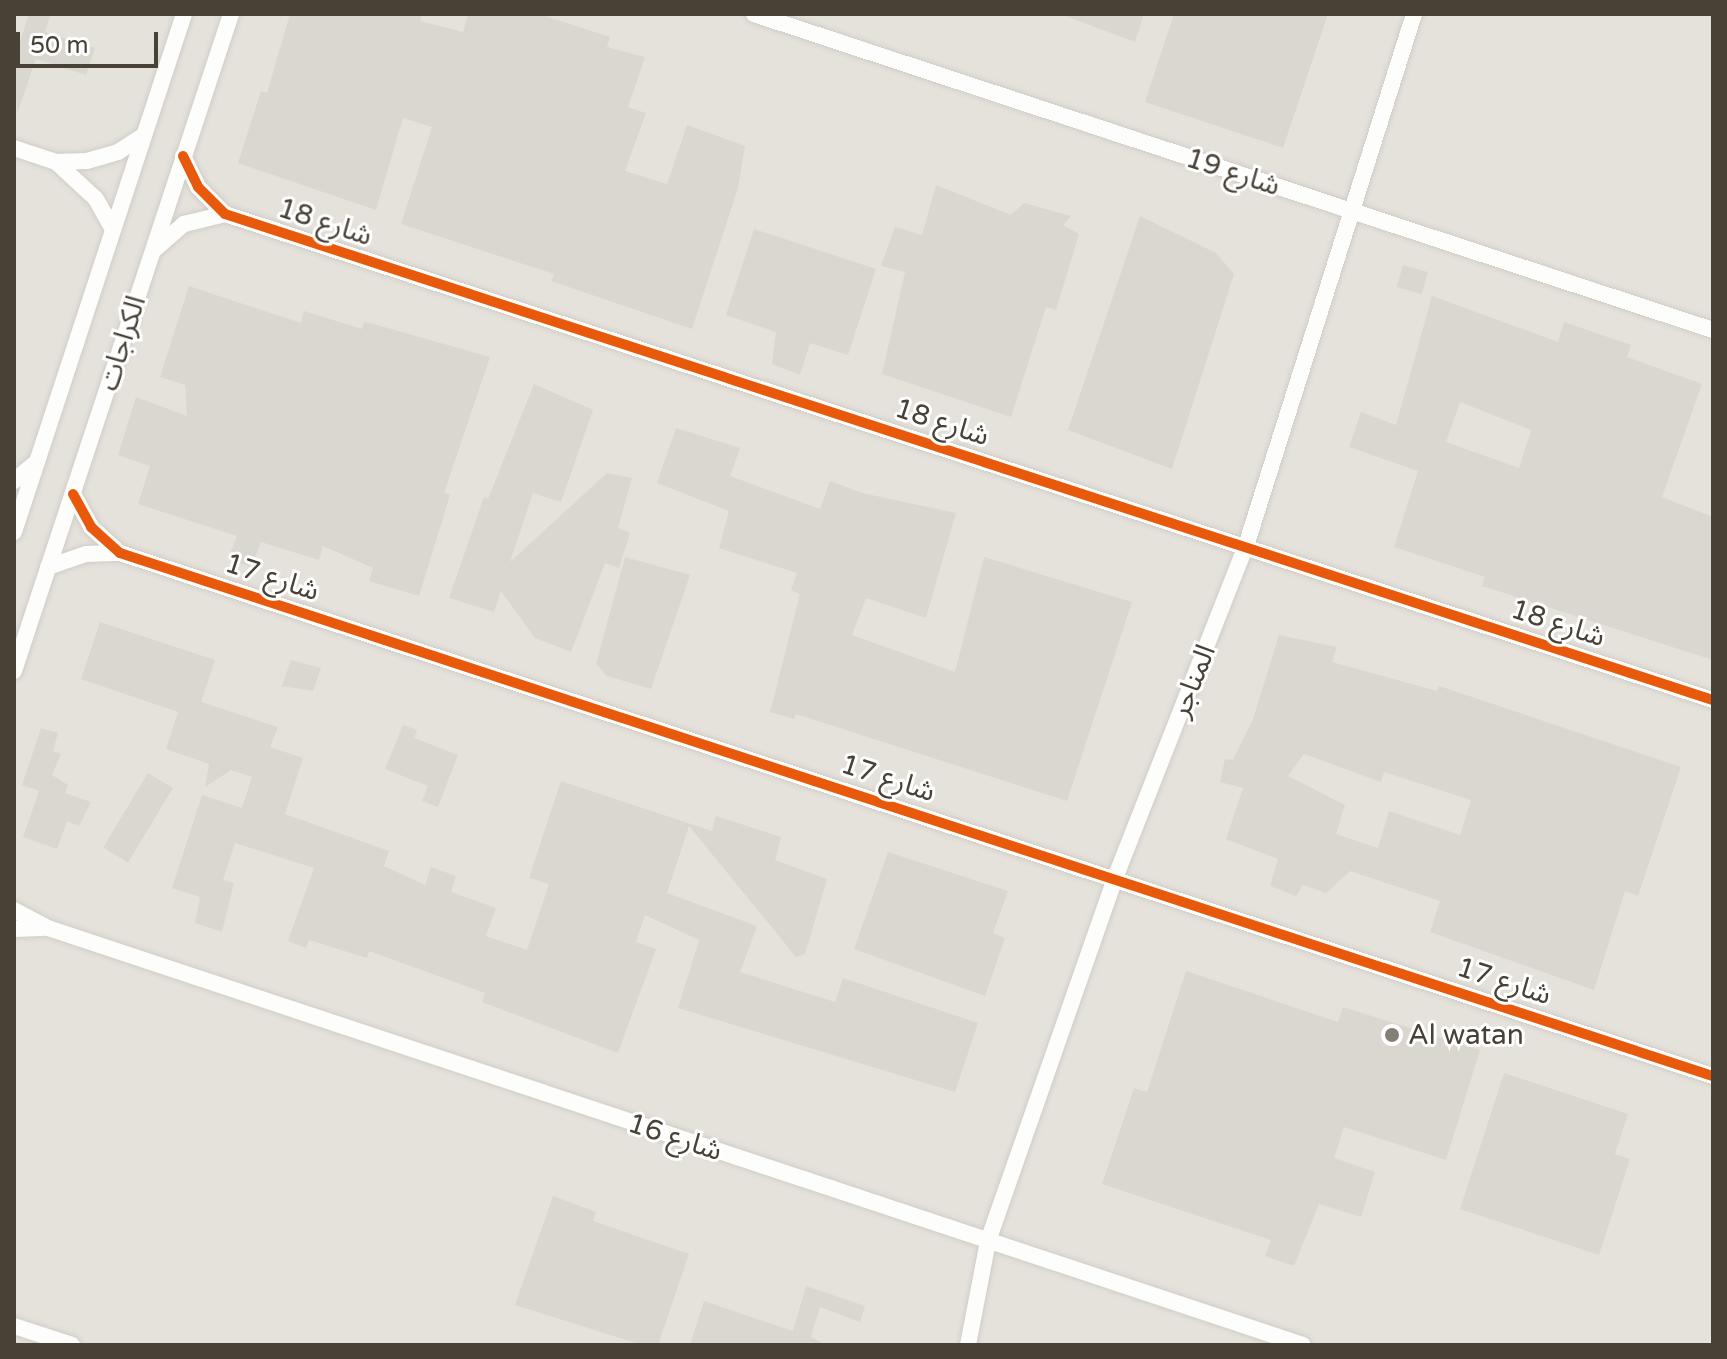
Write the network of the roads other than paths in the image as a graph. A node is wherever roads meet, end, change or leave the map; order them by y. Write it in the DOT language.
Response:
graph roads {
  1 [pos="184,14"];
  2 [pos="231,14"];
  3 [pos="754,14"];
  4 [pos="1414,14"];
  5 [pos="144,135"];
  6 [pos="14,148"];
  7 [pos="183,156"];
  8 [pos="56,162"];
  9 [pos="1349,210"];
  10 [pos="225,214"];
  11 [pos="113,230"];
  12 [pos="151,253"];
  13 [pos="1713,330"];
  14 [pos="38,461"];
  15 [pos="14,481"];
  16 [pos="73,494"];
  17 [pos="14,532"];
  18 [pos="1246,546"];
  19 [pos="120,553"];
  20 [pos="48,567"];
  21 [pos="14,671"];
  22 [pos="1713,700"];
  23 [pos="1115,878"];
  24 [pos="14,910"];
  25 [pos="48,928"];
  26 [pos="14,929"];
  27 [pos="1713,1076"];
  28 [pos="988,1241"];
  29 [pos="14,1326"];
  30 [pos="72,1345"];
  31 [pos="968,1345"];
  32 [pos="1303,1345"];
  1 -- 5 [label="street, الكراجات"];
  2 -- 7 [label="street, الكراجات"];
  3 -- 9 [label="street, شارع 19"];
  4 -- 9 [label="street, المناجر"];
  5 -- 8 [label="street"];
  5 -- 11 [label="street, الكراجات"];
  6 -- 8 [label="street"];
  7 -- 10 [label="street, شارع 18"];
  7 -- 12 [label="street, الكراجات"];
  8 -- 11 [label="street"];
  9 -- 13 [label="street, شارع 19"];
  9 -- 18 [label="street, المناجر"];
  10 -- 12 [label="street"];
  10 -- 18 [label="street, شارع 18"];
  11 -- 14 [label="street, الكراجات"];
  12 -- 16 [label="street, الكراجات"];
  14 -- 15 [label="street"];
  14 -- 17 [label="street, الكراجات"];
  16 -- 19 [label="street, شارع 17"];
  16 -- 20 [label="street, الكراجات"];
  18 -- 22 [label="street, شارع 18"];
  18 -- 23 [label="street, المناجر"];
  19 -- 20 [label="street, شارع 17"];
  19 -- 23 [label="street, شارع 17"];
  20 -- 21 [label="street, الكراجات"];
  23 -- 27 [label="street, شارع 17"];
  23 -- 28 [label="street, المناجر"];
  24 -- 25 [label="street, شارع 16"];
  25 -- 26 [label="street, شارع 16"];
  25 -- 28 [label="street, شارع 16"];
  28 -- 31 [label="street, المناجر"];
  28 -- 32 [label="street, شارع 16"];
  29 -- 30 [label="street"];
}
